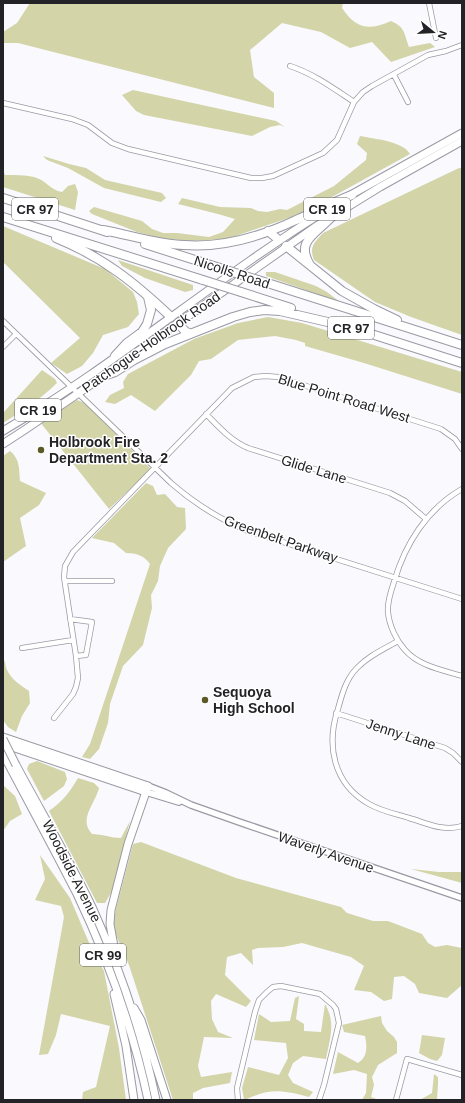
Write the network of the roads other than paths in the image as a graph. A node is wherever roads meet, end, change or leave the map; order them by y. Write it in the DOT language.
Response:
graph roads {
  1 [pos="430,3"];
  2 [pos="436,38"];
  3 [pos="462,45"];
  4 [pos="290,66"];
  5 [pos="394,75"];
  6 [pos="354,102"];
  7 [pos="408,102"];
  8 [pos="3,103"];
  9 [pos="462,133"];
  10 [pos="462,141"];
  11 [pos="352,194"];
  12 [pos="3,198"];
  13 [pos="335,214"];
  14 [pos="3,218"];
  15 [pos="103,230"];
  16 [pos="268,232"];
  17 [pos="279,240"];
  18 [pos="286,246"];
  19 [pos="313,269"];
  20 [pos="148,296"];
  21 [pos="171,317"];
  22 [pos="3,321"];
  23 [pos="178,323"];
  24 [pos="345,326"];
  25 [pos="16,334"];
  26 [pos="190,334"];
  27 [pos="444,340"];
  28 [pos="462,345"];
  29 [pos="3,347"];
  30 [pos="115,356"];
  31 [pos="462,363"];
  32 [pos="101,377"];
  33 [pos="72,387"];
  34 [pos="78,394"];
  35 [pos="206,414"];
  36 [pos="3,431"];
  37 [pos="3,444"];
  38 [pos="462,449"];
  39 [pos="156,468"];
  40 [pos="462,488"];
  41 [pos="426,519"];
  42 [pos="395,577"];
  43 [pos="65,581"];
  44 [pos="112,581"];
  45 [pos="462,599"];
  46 [pos="70,619"];
  47 [pos="73,640"];
  48 [pos="398,641"];
  49 [pos="22,648"];
  50 [pos="76,656"];
  51 [pos="462,676"];
  52 [pos="336,713"];
  53 [pos="54,718"];
  54 [pos="3,738"];
  55 [pos="3,744"];
  56 [pos="3,754"];
  57 [pos="462,762"];
  58 [pos="147,789"];
  59 [pos="35,807"];
  60 [pos="40,817"];
  61 [pos="462,826"];
  62 [pos="462,898"];
  63 [pos="108,968"];
  64 [pos="119,972"];
  65 [pos="128,997"];
  66 [pos="462,1075"];
  67 [pos="134,1100"];
  68 [pos="148,1100"];
  69 [pos="156,1100"];
  70 [pos="168,1100"];
  71 [pos="238,1100"];
  72 [pos="319,1100"];
  73 [pos="396,1100"];
  1 -- 2 [label="street"];
  3 -- 5 [label="street"];
  4 -- 6 [label="street"];
  5 -- 6 [label="street"];
  5 -- 7 [label="street"];
  6 -- 8 [label="street"];
  9 -- 11 [label="main road, Patchogue-Holbrook Road / CR 19"];
  10 -- 13 [label="main road, Patchogue-Holbrook Road / CR 19"];
  11 -- 16 [label="highway"];
  11 -- 17 [label="main road, Patchogue-Holbrook Road / CR 19"];
  12 -- 15 [label="highway, Nicolls Road / CR 97"];
  13 -- 18 [label="main road, Patchogue-Holbrook Road / CR 19"];
  13 -- 19 [label="highway"];
  14 -- 20 [label="highway"];
  14 -- 24 [label="highway, Nicolls Road / CR 97, bridge"];
  15 -- 16 [label="highway"];
  15 -- 27 [label="highway, Nicolls Road / CR 97, bridge"];
  16 -- 17 [label="highway"];
  17 -- 18 [label="main road"];
  17 -- 21 [label="main road, Patchogue-Holbrook Road / CR 19"];
  18 -- 19 [label="highway"];
  18 -- 23 [label="main road, Patchogue-Holbrook Road / CR 19"];
  19 -- 27 [label="highway"];
  20 -- 21 [label="highway"];
  20 -- 30 [label="highway"];
  21 -- 23 [label="main road"];
  21 -- 30 [label="main road, Patchogue-Holbrook Road / CR 19"];
  22 -- 25 [label="street, Greenbelt Parkway"];
  23 -- 26 [label="highway"];
  23 -- 32 [label="main road, Patchogue-Holbrook Road / CR 19"];
  24 -- 26 [label="highway"];
  24 -- 31 [label="highway, Nicolls Road / CR 97"];
  25 -- 29 [label="street"];
  25 -- 33 [label="street, Greenbelt Parkway"];
  26 -- 32 [label="highway"];
  27 -- 28 [label="highway, Nicolls Road / CR 97"];
  30 -- 33 [label="main road, Patchogue-Holbrook Road / CR 19"];
  32 -- 34 [label="main road, Patchogue-Holbrook Road / CR 19"];
  33 -- 34 [label="street, Greenbelt Parkway"];
  33 -- 36 [label="main road, Patchogue-Holbrook Road / CR 19"];
  34 -- 37 [label="main road, Patchogue-Holbrook Road / CR 19"];
  34 -- 39 [label="street, Greenbelt Parkway"];
  35 -- 38 [label="street, Blue Point Road West"];
  35 -- 39 [label="street, Blue Point Road West"];
  35 -- 41 [label="street, Glide Lane"];
  39 -- 42 [label="street, Greenbelt Parkway"];
  39 -- 43 [label="street, Blue Point Road West"];
  40 -- 41 [label="street"];
  41 -- 42 [label="street"];
  42 -- 45 [label="street, Greenbelt Parkway"];
  42 -- 48 [label="street"];
  43 -- 44 [label="street"];
  43 -- 46 [label="street, Blue Point Road West"];
  46 -- 47 [label="street, Blue Point Road West"];
  46 -- 50 [label="street"];
  47 -- 49 [label="street"];
  47 -- 50 [label="street, Blue Point Road West"];
  48 -- 51 [label="street"];
  48 -- 52 [label="street"];
  50 -- 53 [label="street, Blue Point Road West"];
  52 -- 57 [label="street, Jenny Lane"];
  52 -- 61 [label="street"];
  54 -- 58 [label="main road, Waverly Avenue"];
  54 -- 59 [label="main road, Woodside Avenue / CR 99, bridge"];
  55 -- 58 [label="main road, Waverly Avenue"];
  56 -- 59 [label="main road, Woodside Avenue / CR 99"];
  58 -- 62 [label="street, Waverly Avenue"];
  58 -- 64 [label="main road"];
  59 -- 60 [label="main road, Woodside Avenue / CR 99"];
  60 -- 63 [label="main road, Woodside Avenue / CR 99"];
  60 -- 64 [label="main road, Woodside Avenue / CR 99"];
  63 -- 67 [label="main road"];
  63 -- 68 [label="main road, Woodside Avenue / CR 99"];
  64 -- 65 [label="main road, Woodside Avenue / CR 99"];
  65 -- 69 [label="main road, Woodside Avenue / CR 99"];
  65 -- 70 [label="main road"];
  66 -- 73 [label="street"];
  71 -- 72 [label="street"];
}
